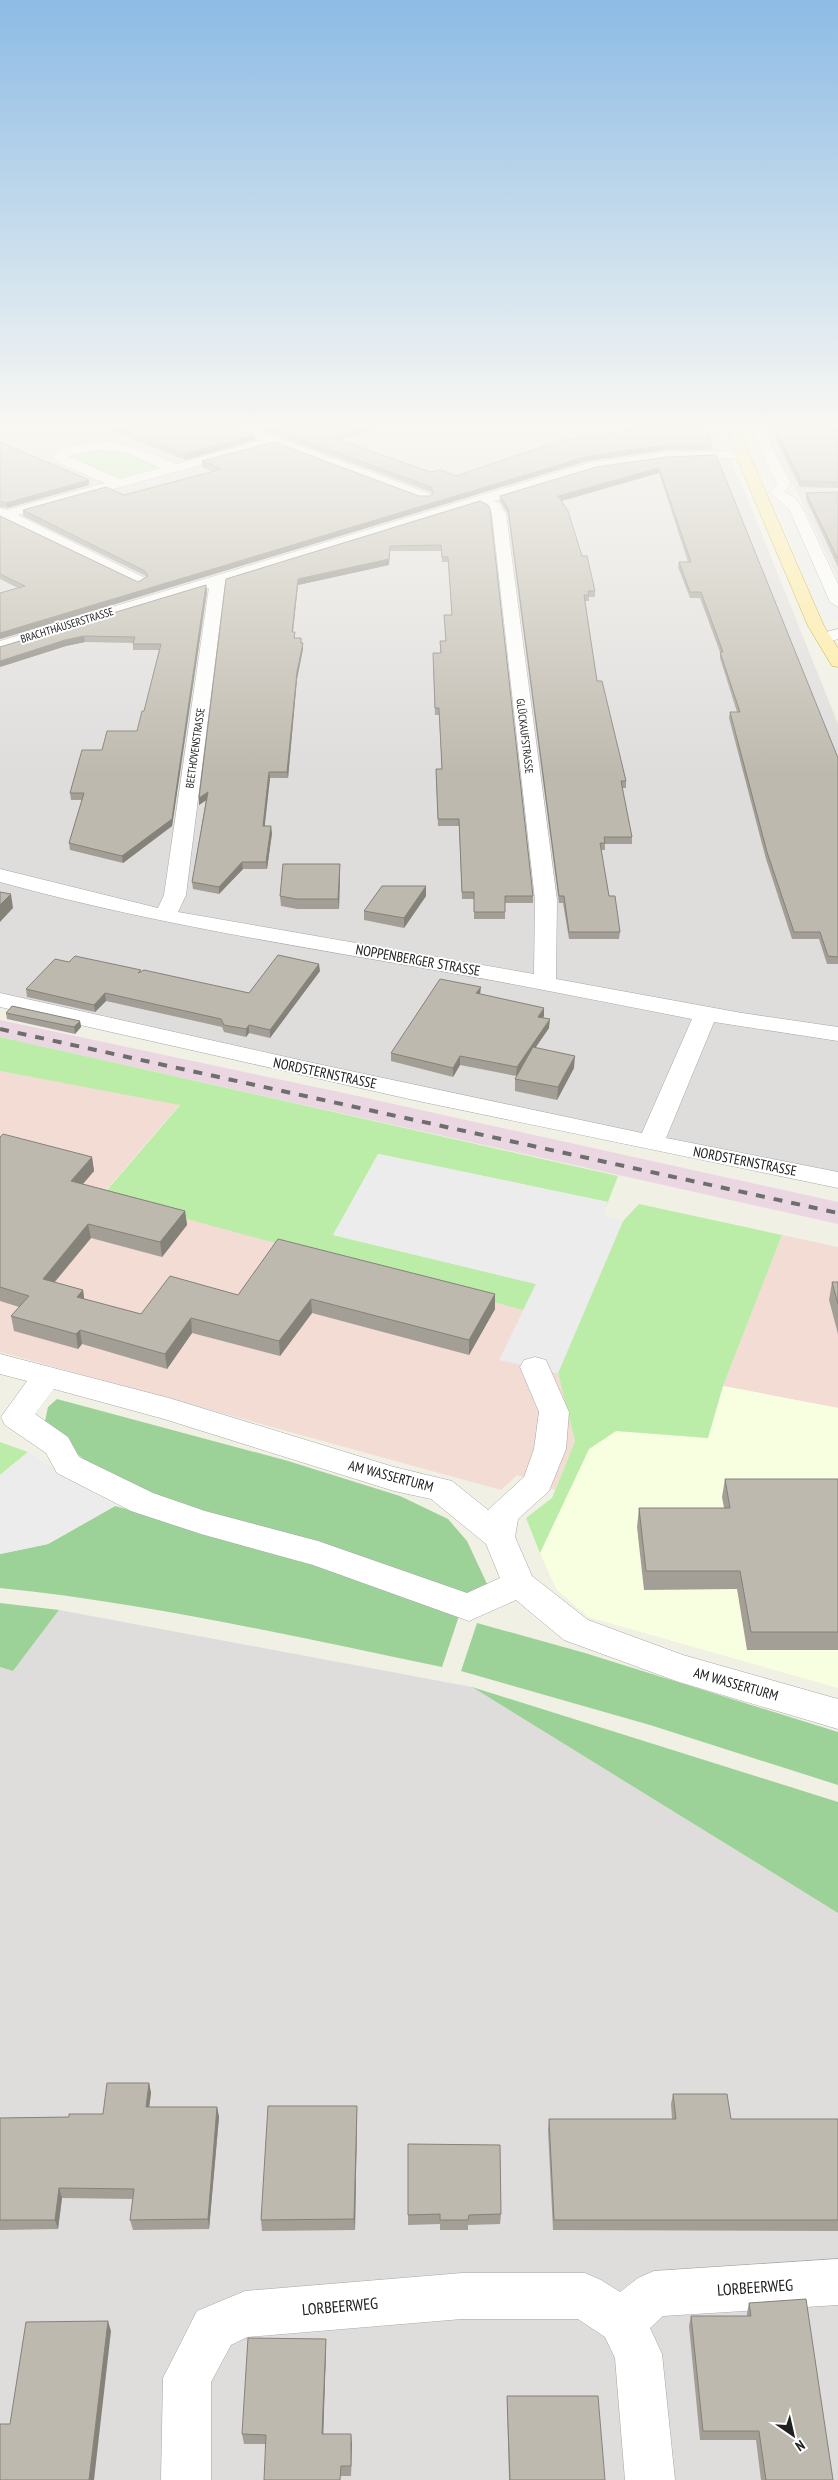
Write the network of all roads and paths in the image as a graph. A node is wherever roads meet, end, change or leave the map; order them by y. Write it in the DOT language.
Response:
graph roads {
  1 [pos="61,543"];
  2 [pos="339,543"];
  3 [pos="502,543"];
  4 [pos="780,543"];
  5 [pos="811,543"];
  6 [pos="218,579"];
  7 [pos="139,581"];
  8 [pos="838,602"];
  9 [pos="834,637"];
  10 [pos="0,646"];
  11 [pos="838,662"];
  12 [pos="0,875"];
  13 [pos="165,916"];
  14 [pos="545,982"];
  15 [pos="0,1000"];
  16 [pos="706,1014"];
  17 [pos="838,1034"];
  18 [pos="651,1143"];
  19 [pos="838,1180"];
  20 [pos="0,1364"];
  21 [pos="535,1367"];
  22 [pos="47,1376"];
  23 [pos="499,1538"];
  24 [pos="520,1584"];
  25 [pos="838,1714"];
  26 [pos="838,2282"];
  27 [pos="621,2321"];
  28 [pos="186,2480"];
  29 [pos="650,2480"];
  1 -- 7 [label="street"];
  2 -- 6 [label="street, BRACHTHÄUSERSTRASSE"];
  3 -- 14 [label="street, GLÜCKAUFSTRASSE"];
  4 -- 9 [label="main road"];
  5 -- 8 [label="street"];
  6 -- 10 [label="street, BRACHTHÄUSERSTRASSE"];
  6 -- 13 [label="street, BEETHOVENSTRASSE"];
  9 -- 11 [label="main road"];
  12 -- 13 [label="street, NOPPENBERGER STRASSE"];
  13 -- 14 [label="street, NOPPENBERGER STRASSE"];
  14 -- 16 [label="street, NOPPENBERGER STRASSE"];
  15 -- 18 [label="street, NORDSTERNSTRASSE"];
  16 -- 17 [label="street, NOPPENBERGER STRASSE"];
  16 -- 18 [label="street"];
  18 -- 19 [label="street, NORDSTERNSTRASSE"];
  20 -- 22 [label="street, AM WASSERTURM"];
  21 -- 23 [label="street"];
  22 -- 23 [label="street, AM WASSERTURM"];
  22 -- 24 [label="street"];
  23 -- 24 [label="street, AM WASSERTURM"];
  24 -- 25 [label="street, AM WASSERTURM"];
  26 -- 27 [label="street, LORBEERWEG"];
  27 -- 28 [label="street, LORBEERWEG"];
  27 -- 29 [label="street, LORBEERWEG"];
}
